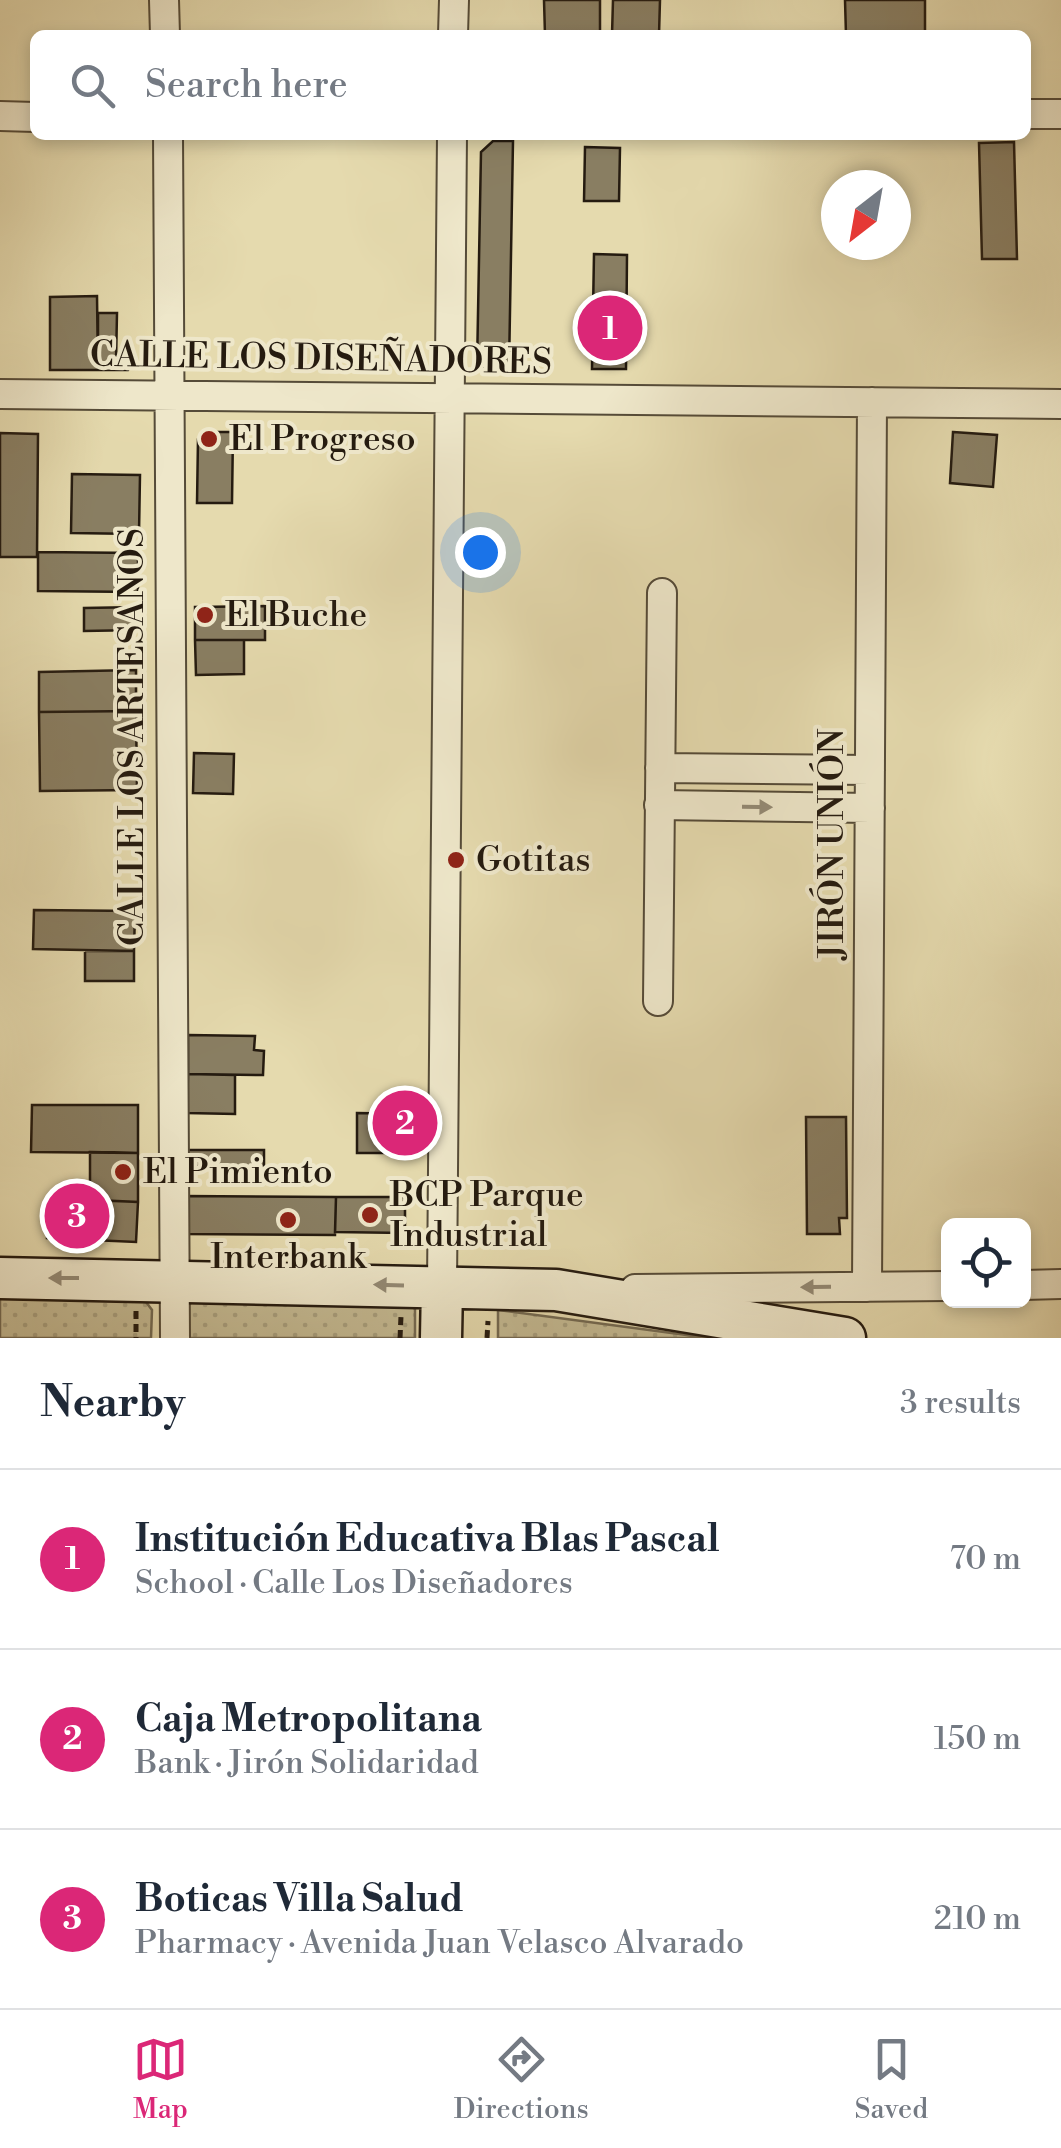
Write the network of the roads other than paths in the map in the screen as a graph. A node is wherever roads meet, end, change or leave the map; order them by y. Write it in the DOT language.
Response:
graph roads {
  1 [pos="164,0"];
  2 [pos="454,0"];
  3 [pos="165,30"];
  4 [pos="454,30"];
  5 [pos="1031,114"];
  6 [pos="1061,114"];
  7 [pos="0,116"];
  8 [pos="30,117"];
  9 [pos="168,140"];
  10 [pos="452,140"];
  11 [pos="0,394"];
  12 [pos="168,396"];
  13 [pos="450,398"];
  14 [pos="872,402"];
  15 [pos="1061,404"];
  16 [pos="662,593"];
  17 [pos="660,768"];
  18 [pos="870,770"];
  19 [pos="660,805"];
  20 [pos="870,808"];
  21 [pos="658,1001"];
  22 [pos="0,1278"];
  23 [pos="172,1280"];
  24 [pos="1061,1284"];
  25 [pos="1031,1285"];
  26 [pos="442,1286"];
  27 [pos="941,1286"];
  28 [pos="867,1287"];
  29 [pos="556,1290"];
  30 [pos="175,1338"];
  31 [pos="441,1338"];
  32 [pos="845,1338"];
  1 -- 3 [label="street"];
  2 -- 4 [label="street"];
  5 -- 6 [label="street"];
  7 -- 8 [label="street"];
  9 -- 12 [label="street, CALLE LOS ARTESANOS"];
  10 -- 13 [label="street"];
  11 -- 12 [label="street, CALLE LOS DISEÑADORES"];
  12 -- 13 [label="street, CALLE LOS DISEÑADORES"];
  12 -- 23 [label="street, CALLE LOS ARTESANOS"];
  13 -- 14 [label="street, CALLE LOS DISEÑADORES"];
  13 -- 26 [label="street"];
  14 -- 15 [label="street, CALLE LOS DISEÑADORES"];
  14 -- 18 [label="street, JIRÓN UNIÓN"];
  16 -- 17 [label="street"];
  17 -- 18 [label="street"];
  17 -- 19 [label="street"];
  18 -- 20 [label="street, JIRÓN UNIÓN"];
  19 -- 20 [label="street, one-way"];
  19 -- 21 [label="street"];
  20 -- 28 [label="street, JIRÓN UNIÓN"];
  23 -- 22 [label="main road, one-way"];
  26 -- 23 [label="main road, one-way"];
  23 -- 30 [label="street, CALLE LOS ARTESANOS"];
  24 -- 25 [label="street"];
  26 -- 29 [label="main road"];
  26 -- 31 [label="main road"];
  27 -- 28 [label="street"];
  28 -- 29 [label="street, one-way"];
  29 -- 32 [label="main road"];
}
